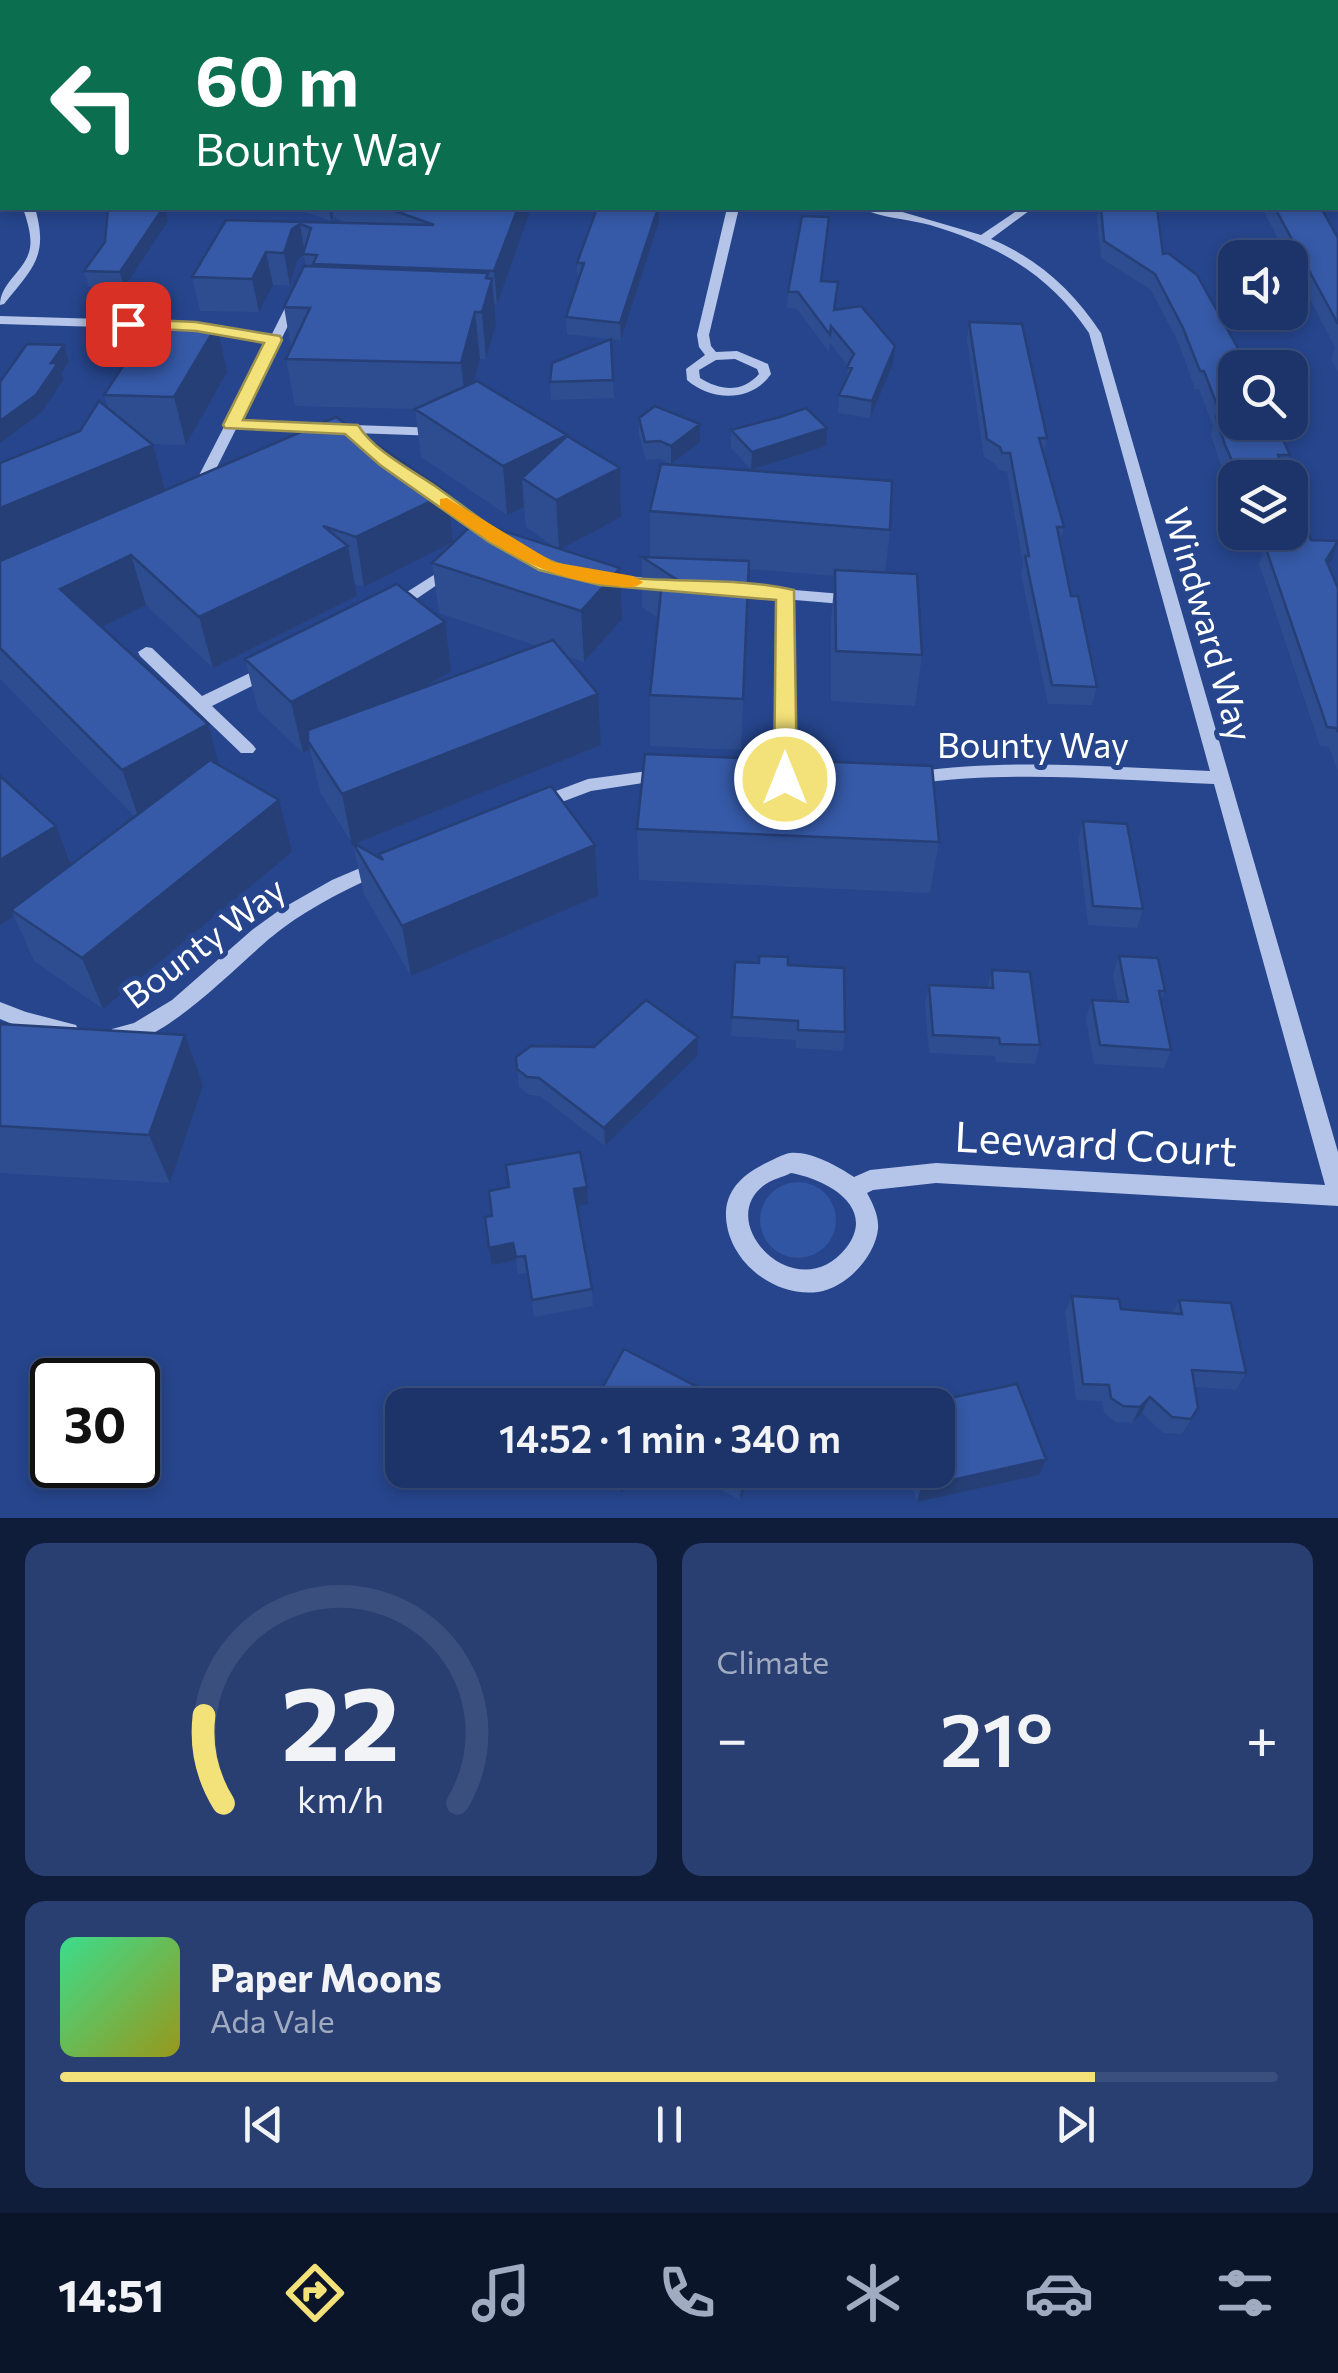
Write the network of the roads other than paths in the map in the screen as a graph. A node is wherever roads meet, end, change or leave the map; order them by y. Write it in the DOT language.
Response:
graph roads {
  1 [pos="30,210"];
  2 [pos="733,210"];
  3 [pos="876,210"];
  4 [pos="1025,210"];
  5 [pos="982,240"];
  6 [pos="298,282"];
  7 [pos="0,301"];
  8 [pos="0,320"];
  9 [pos="274,340"];
  10 [pos="713,356"];
  11 [pos="232,425"];
  12 [pos="352,428"];
  13 [pos="455,432"];
  14 [pos="366,446"];
  15 [pos="416,481"];
  16 [pos="188,506"];
  17 [pos="480,548"];
  18 [pos="464,560"];
  19 [pos="584,576"];
  20 [pos="676,585"];
  21 [pos="712,588"];
  22 [pos="786,594"];
  23 [pos="869,601"];
  24 [pos="384,612"];
  25 [pos="146,652"];
  26 [pos="278,666"];
  27 [pos="201,704"];
  28 [pos="247,749"];
  29 [pos="677,775"];
  30 [pos="760,778"];
  31 [pos="1222,778"];
  32 [pos="883,783"];
  33 [pos="524,810"];
  34 [pos="394,861"];
  35 [pos="0,1010"];
  36 [pos="853,1188"];
  37 [pos="1338,1194"];
  1 -- 7 [label="street"];
  2 -- 10 [label="street"];
  3 -- 5 [label="street, Windward Way"];
  4 -- 5 [label="street"];
  5 -- 31 [label="street, Windward Way"];
  6 -- 9 [label="street"];
  8 -- 9 [label="street"];
  9 -- 11 [label="street"];
  10 -- 10 [label="street"];
  11 -- 12 [label="street"];
  11 -- 16 [label="street"];
  12 -- 13 [label="street"];
  12 -- 14 [label="street"];
  15 -- 17 [label="street"];
  18 -- 24 [label="street"];
  19 -- 20 [label="street"];
  21 -- 22 [label="street"];
  22 -- 23 [label="street"];
  22 -- 30 [label="street"];
  25 -- 27 [label="street"];
  26 -- 27 [label="street"];
  27 -- 28 [label="street"];
  29 -- 33 [label="street"];
  31 -- 32 [label="street, Bounty Way"];
  31 -- 37 [label="street, Windward Way"];
  34 -- 35 [label="street, Bounty Way"];
  36 -- 36 [label="street"];
  36 -- 37 [label="street, Leeward Court"];
}
